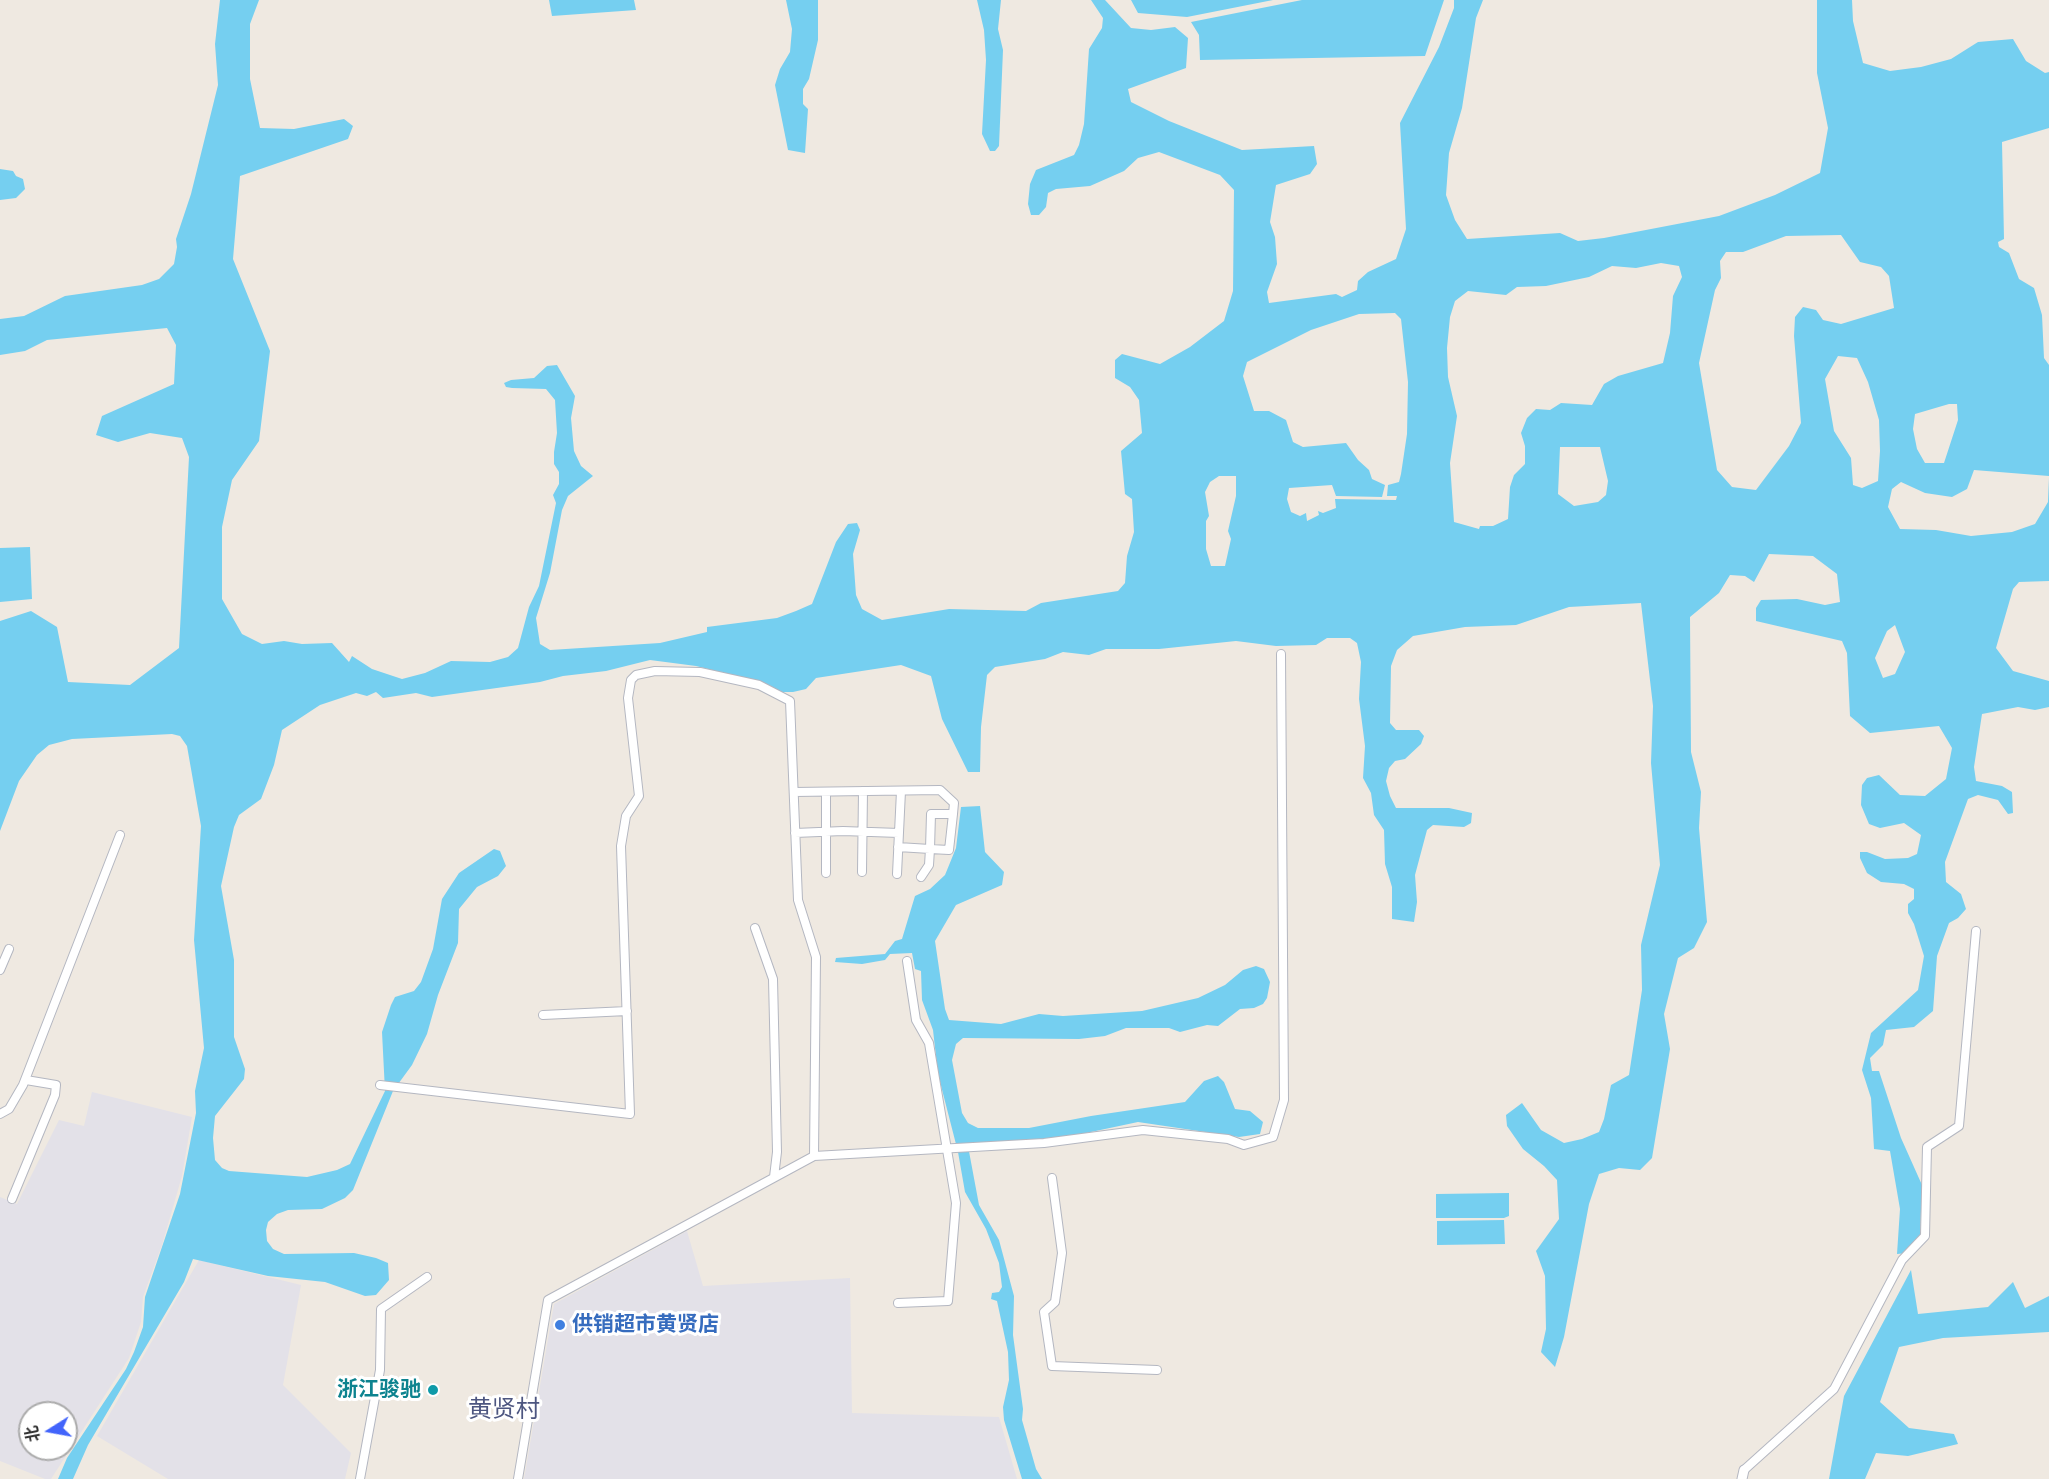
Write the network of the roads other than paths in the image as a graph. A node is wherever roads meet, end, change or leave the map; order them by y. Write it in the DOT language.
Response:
graph roads {
  1 [pos="1281,654"];
  2 [pos="863,791"];
  3 [pos="901,791"];
  4 [pos="794,792"];
  5 [pos="826,792"];
  6 [pos="953,814"];
  7 [pos="826,831"];
  8 [pos="863,831"];
  9 [pos="795,833"];
  10 [pos="899,833"];
  11 [pos="120,836"];
  12 [pos="898,847"];
  13 [pos="930,849"];
  14 [pos="862,872"];
  15 [pos="826,873"];
  16 [pos="897,874"];
  17 [pos="921,876"];
  18 [pos="755,928"];
  19 [pos="1976,931"];
  20 [pos="9,949"];
  21 [pos="908,961"];
  22 [pos="0,970"];
  23 [pos="627,1011"];
  24 [pos="543,1015"];
  25 [pos="26,1080"];
  26 [pos="382,1085"];
  27 [pos="0,1114"];
  28 [pos="951,1149"];
  29 [pos="814,1156"];
  30 [pos="774,1177"];
  31 [pos="1052,1178"];
  32 [pos="12,1199"];
  33 [pos="428,1277"];
  34 [pos="898,1303"];
  35 [pos="1157,1370"];
  36 [pos="1743,1475"];
  37 [pos="360,1479"];
  38 [pos="518,1479"];
  1 -- 28 [label="street"];
  2 -- 3 [label="street"];
  2 -- 5 [label="street"];
  2 -- 8 [label="street"];
  3 -- 6 [label="street"];
  3 -- 10 [label="street"];
  4 -- 5 [label="street"];
  4 -- 9 [label="street"];
  4 -- 23 [label="street"];
  5 -- 7 [label="street"];
  6 -- 13 [label="street"];
  6 -- 13 [label="street"];
  7 -- 8 [label="street"];
  7 -- 9 [label="street"];
  7 -- 15 [label="street"];
  8 -- 10 [label="street"];
  8 -- 14 [label="street"];
  9 -- 29 [label="street"];
  10 -- 12 [label="street"];
  11 -- 25 [label="street"];
  12 -- 13 [label="street"];
  12 -- 16 [label="street"];
  13 -- 17 [label="street"];
  18 -- 30 [label="street"];
  19 -- 36 [label="street"];
  20 -- 22 [label="street"];
  21 -- 28 [label="street"];
  23 -- 24 [label="street"];
  23 -- 26 [label="street"];
  25 -- 27 [label="street"];
  25 -- 32 [label="street"];
  28 -- 29 [label="street"];
  28 -- 34 [label="street"];
  29 -- 30 [label="street"];
  30 -- 38 [label="street"];
  31 -- 35 [label="street"];
  33 -- 37 [label="street"];
}
